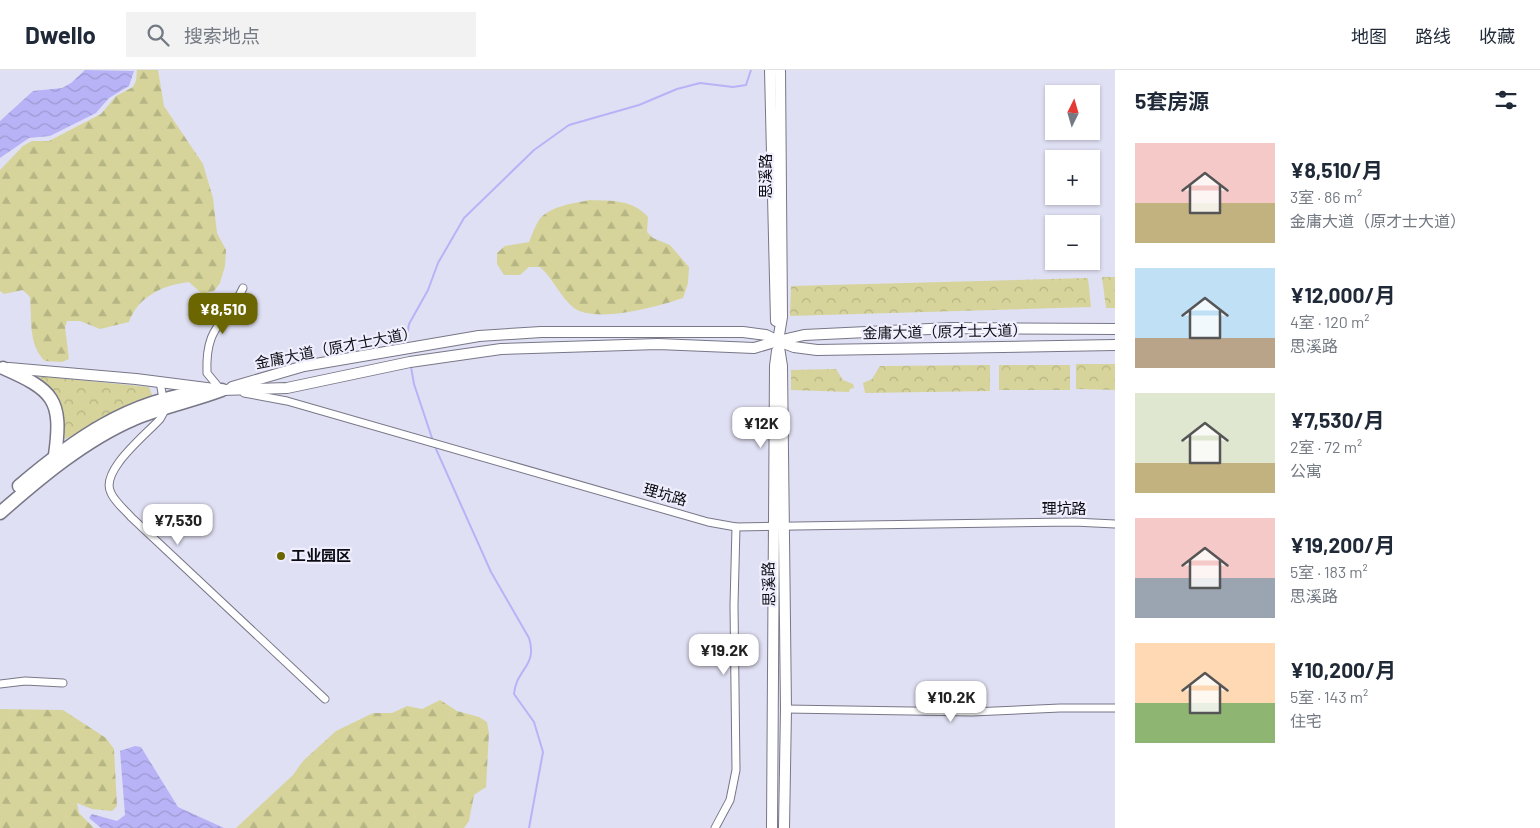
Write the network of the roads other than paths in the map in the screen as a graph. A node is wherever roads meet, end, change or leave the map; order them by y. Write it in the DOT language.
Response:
graph roads {
  1 [pos="770,70"];
  2 [pos="780,70"];
  3 [pos="244,288"];
  4 [pos="1115,328"];
  5 [pos="778,340"];
  6 [pos="1115,344"];
  7 [pos="406,349"];
  8 [pos="408,362"];
  9 [pos="1,368"];
  10 [pos="160,382"];
  11 [pos="222,390"];
  12 [pos="165,404"];
  13 [pos="55,455"];
  14 [pos="0,503"];
  15 [pos="0,513"];
  16 [pos="1115,524"];
  17 [pos="778,526"];
  18 [pos="736,527"];
  19 [pos="63,683"];
  20 [pos="0,684"];
  21 [pos="326,699"];
  22 [pos="1115,708"];
  23 [pos="786,709"];
  24 [pos="715,828"];
  25 [pos="772,828"];
  26 [pos="784,828"];
  1 -- 5 [label="main road, 思溪路"];
  2 -- 5 [label="main road, 思溪路"];
  3 -- 11 [label="street"];
  4 -- 5 [label="main road, 金庸大道（原才士大道）"];
  5 -- 6 [label="main road, 金庸大道（原才士大道）"];
  5 -- 7 [label="main road, 金庸大道（原才士大道）"];
  5 -- 8 [label="main road, 金庸大道（原才士大道）"];
  5 -- 17 [label="main road, 思溪路"];
  7 -- 8 [label="main road"];
  7 -- 11 [label="main road, 金庸大道（原才士大道）"];
  8 -- 11 [label="main road, 金庸大道（原才士大道）"];
  9 -- 10 [label="main road"];
  9 -- 13 [label="highway"];
  10 -- 11 [label="main road"];
  10 -- 12 [label="street"];
  11 -- 12 [label="highway"];
  11 -- 18 [label="street, 理坑路"];
  12 -- 13 [label="highway"];
  12 -- 15 [label="highway"];
  12 -- 21 [label="street"];
  13 -- 14 [label="highway"];
  16 -- 17 [label="street, 理坑路"];
  17 -- 18 [label="street, 理坑路"];
  17 -- 23 [label="main road, 思溪路"];
  17 -- 25 [label="main road, 思溪路"];
  18 -- 24 [label="street"];
  19 -- 20 [label="street"];
  22 -- 23 [label="street"];
  23 -- 26 [label="main road, 思溪路"];
}
